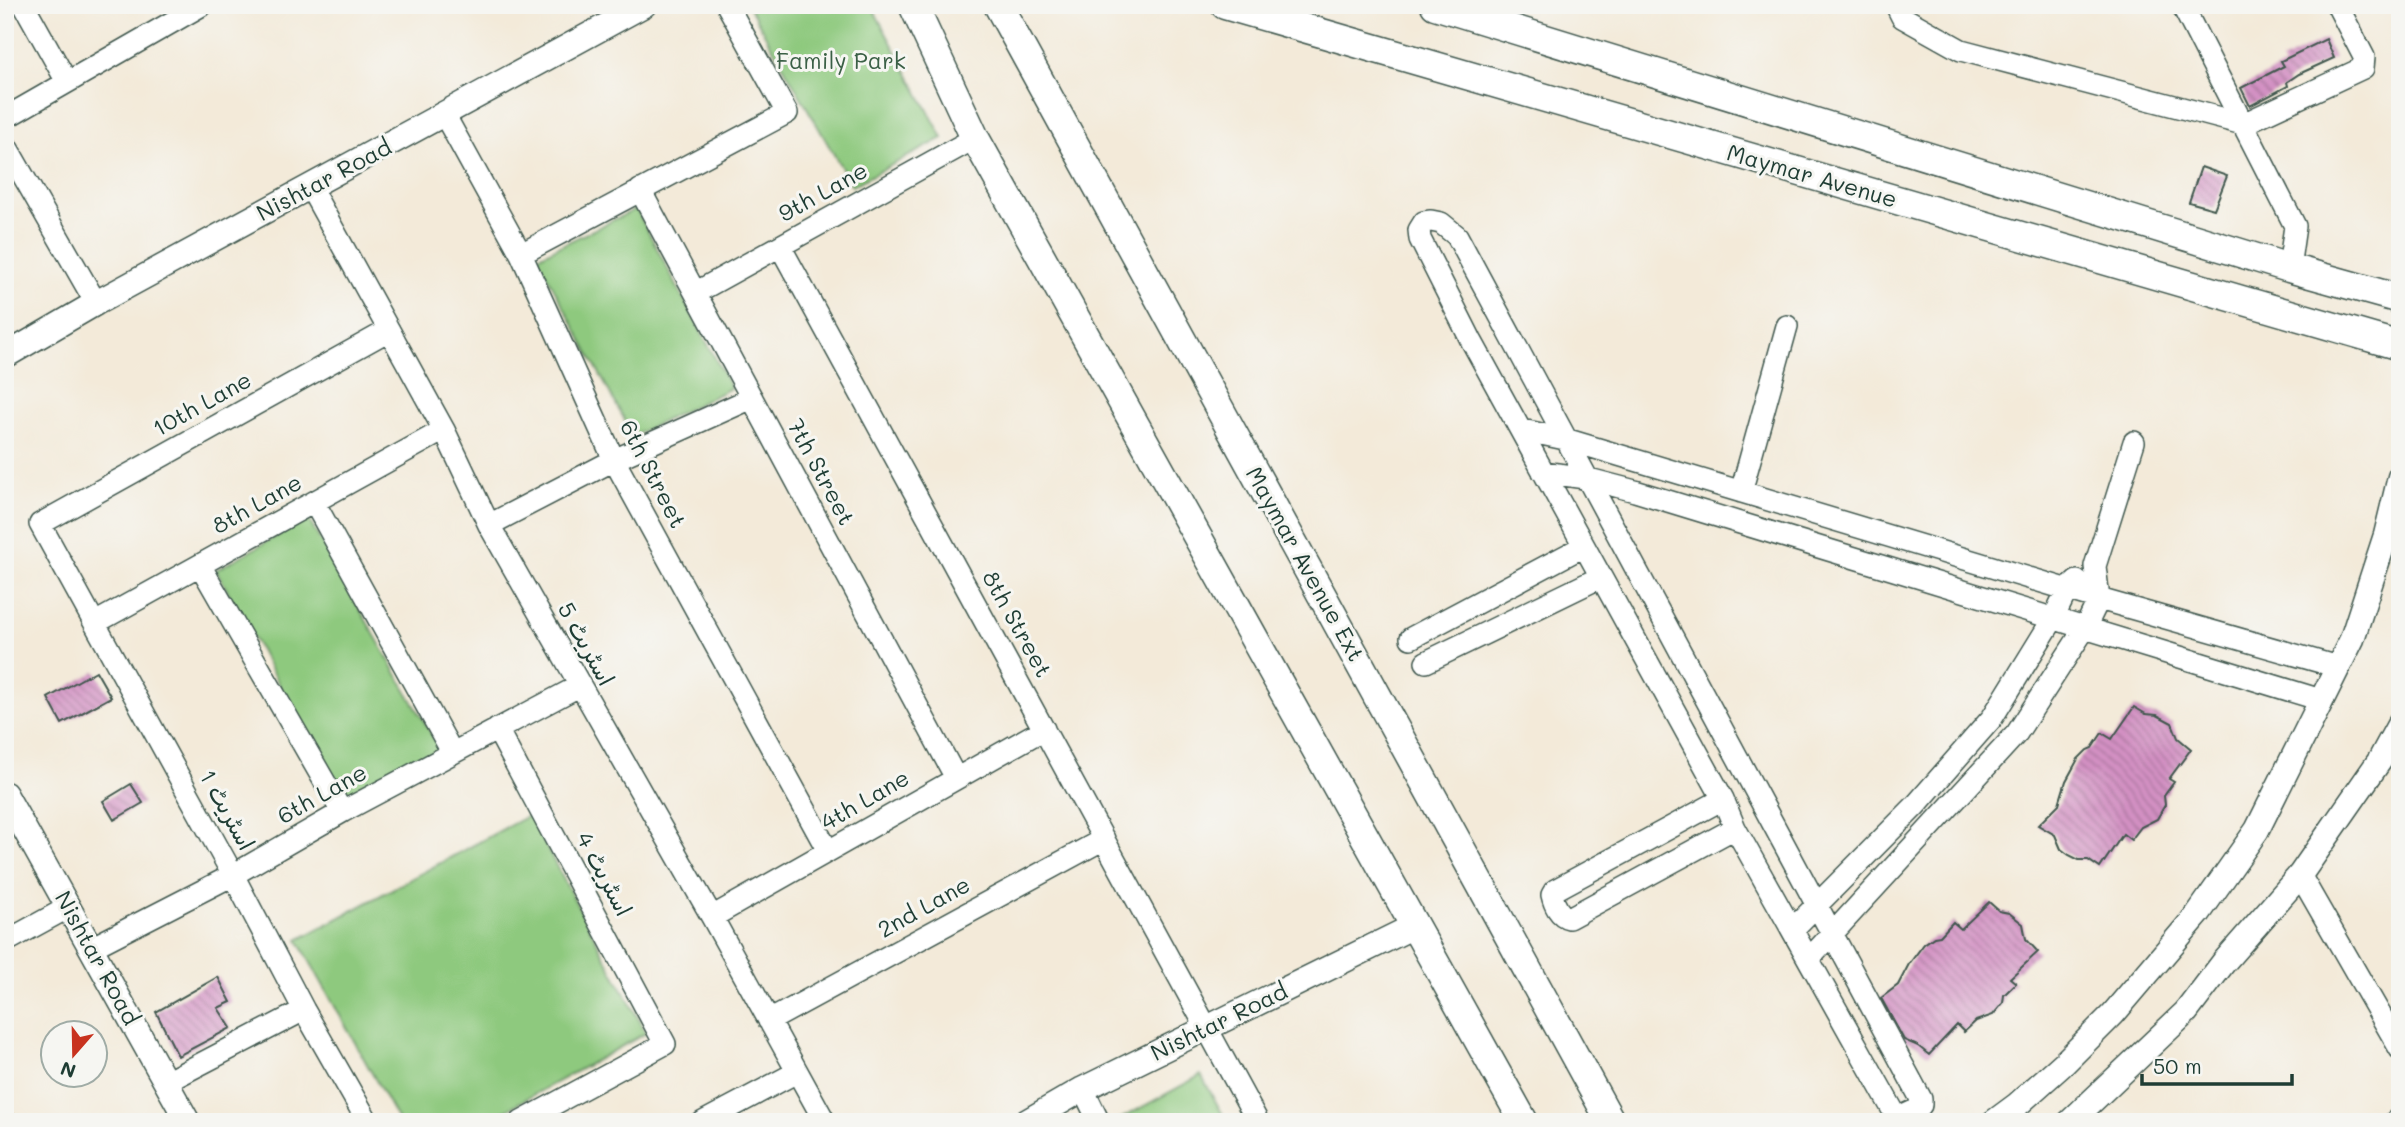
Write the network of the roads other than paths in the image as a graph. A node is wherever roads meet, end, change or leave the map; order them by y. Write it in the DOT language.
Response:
graph roads {
  1 [pos="24,5"];
  2 [pos="202,5"];
  3 [pos="644,5"];
  4 [pos="727,5"];
  5 [pos="913,5"];
  6 [pos="998,5"];
  7 [pos="1225,5"];
  8 [pos="1435,5"];
  9 [pos="1899,5"];
  10 [pos="2182,5"];
  11 [pos="2337,5"];
  12 [pos="67,82"];
  13 [pos="444,114"];
  14 [pos="5,118"];
  15 [pos="2243,124"];
  16 [pos="975,138"];
  17 [pos="5,144"];
  18 [pos="12,173"];
  19 [pos="310,187"];
  20 [pos="640,190"];
  21 [pos="780,246"];
  22 [pos="521,254"];
  23 [pos="2289,268"];
  24 [pos="697,292"];
  25 [pos="2400,299"];
  26 [pos="96,303"];
  27 [pos="1787,326"];
  28 [pos="389,330"];
  29 [pos="2400,346"];
  30 [pos="5,356"];
  31 [pos="752,398"];
  32 [pos="444,430"];
  33 [pos="1522,430"];
  34 [pos="1565,439"];
  35 [pos="2134,442"];
  36 [pos="614,460"];
  37 [pos="1543,472"];
  38 [pos="2400,477"];
  39 [pos="1585,478"];
  40 [pos="1741,492"];
  41 [pos="314,502"];
  42 [pos="40,524"];
  43 [pos="489,525"];
  44 [pos="1584,546"];
  45 [pos="200,565"];
  46 [pos="2095,566"];
  47 [pos="1601,577"];
  48 [pos="2067,590"];
  49 [pos="2099,599"];
  50 [pos="2053,619"];
  51 [pos="95,623"];
  52 [pos="2085,628"];
  53 [pos="1410,638"];
  54 [pos="1426,662"];
  55 [pos="2338,667"];
  56 [pos="579,685"];
  57 [pos="2321,700"];
  58 [pos="2400,723"];
  59 [pos="497,729"];
  60 [pos="1044,729"];
  61 [pos="452,752"];
  62 [pos="956,778"];
  63 [pos="1723,799"];
  64 [pos="9,809"];
  65 [pos="342,812"];
  66 [pos="1735,828"];
  67 [pos="1104,839"];
  68 [pos="828,851"];
  69 [pos="233,875"];
  70 [pos="2300,875"];
  71 [pos="69,907"];
  72 [pos="1816,907"];
  73 [pos="712,917"];
  74 [pos="1414,926"];
  75 [pos="1793,929"];
  76 [pos="1832,933"];
  77 [pos="5,942"];
  78 [pos="91,948"];
  79 [pos="1810,958"];
  80 [pos="304,1010"];
  81 [pos="769,1021"];
  82 [pos="1208,1027"];
  83 [pos="2400,1049"];
  84 [pos="797,1072"];
  85 [pos="166,1082"];
  86 [pos="1083,1089"];
  87 [pos="2400,1117"];
  88 [pos="181,1119"];
  89 [pos="368,1122"];
  90 [pos="520,1122"];
  91 [pos="703,1122"];
  92 [pos="825,1122"];
  93 [pos="1026,1122"];
  94 [pos="1099,1122"];
  95 [pos="1258,1122"];
  96 [pos="1524,1122"];
  97 [pos="1611,1122"];
  98 [pos="1994,1122"];
  99 [pos="2070,1122"];
  100 [pos="2395,1122"];
  1 -- 12 [label="street"];
  2 -- 12 [label="street"];
  3 -- 13 [label="street, Nishtar Road"];
  4 -- 20 [label="street"];
  5 -- 16 [label="main road"];
  6 -- 97 [label="main road, Maymar Avenue Ext"];
  7 -- 29 [label="main road, Maymar Avenue"];
  8 -- 23 [label="main road"];
  9 -- 15 [label="street"];
  10 -- 15 [label="street"];
  11 -- 15 [label="street"];
  12 -- 14 [label="street"];
  13 -- 19 [label="street, Nishtar Road"];
  13 -- 22 [label="street, 6th Street"];
  15 -- 23 [label="street"];
  16 -- 21 [label="street, 9th Lane"];
  16 -- 74 [label="main road"];
  17 -- 18 [label="street"];
  18 -- 26 [label="street"];
  19 -- 26 [label="street, Nishtar Road"];
  19 -- 28 [label="street, اسٹریٹ 5"];
  20 -- 22 [label="street"];
  20 -- 24 [label="street, 7th Street"];
  21 -- 24 [label="street, 9th Lane"];
  21 -- 60 [label="street, 8th Street"];
  22 -- 36 [label="street, 6th Street"];
  23 -- 25 [label="main road"];
  24 -- 31 [label="street, 7th Street"];
  26 -- 30 [label="street, Nishtar Road"];
  27 -- 40 [label="street"];
  28 -- 32 [label="street, اسٹریٹ 5"];
  28 -- 42 [label="street, 10th Lane"];
  31 -- 36 [label="street"];
  31 -- 62 [label="street, 7th Street"];
  32 -- 41 [label="street, 8th Lane"];
  32 -- 43 [label="street, اسٹریٹ 5"];
  33 -- 34 [label="street"];
  33 -- 34 [label="street"];
  33 -- 37 [label="street"];
  34 -- 39 [label="street"];
  34 -- 40 [label="street"];
  35 -- 46 [label="street"];
  36 -- 43 [label="street"];
  36 -- 68 [label="street, 6th Street"];
  37 -- 39 [label="street"];
  37 -- 44 [label="street"];
  38 -- 55 [label="street"];
  39 -- 50 [label="street"];
  39 -- 72 [label="street"];
  40 -- 48 [label="street"];
  41 -- 45 [label="street, 8th Lane"];
  41 -- 61 [label="street"];
  42 -- 51 [label="street, اسٹریٹ 1"];
  43 -- 56 [label="street, اسٹریٹ 5"];
  44 -- 47 [label="street"];
  44 -- 53 [label="street"];
  45 -- 51 [label="street, 8th Lane"];
  45 -- 65 [label="street"];
  46 -- 48 [label="street"];
  46 -- 49 [label="street"];
  47 -- 54 [label="street"];
  47 -- 63 [label="street"];
  48 -- 49 [label="street"];
  48 -- 50 [label="street"];
  49 -- 52 [label="street"];
  49 -- 55 [label="street"];
  50 -- 52 [label="street"];
  50 -- 72 [label="street"];
  51 -- 69 [label="street, اسٹریٹ 1"];
  52 -- 57 [label="street"];
  52 -- 76 [label="street"];
  55 -- 57 [label="street"];
  56 -- 59 [label="street, 6th Lane"];
  56 -- 73 [label="street, اسٹریٹ 5"];
  57 -- 98 [label="street"];
  58 -- 70 [label="street"];
  59 -- 61 [label="street, 6th Lane"];
  59 -- 90 [label="street, اسٹریٹ 4"];
  60 -- 62 [label="street, 4th Lane"];
  60 -- 67 [label="street, 8th Street"];
  61 -- 65 [label="street, 6th Lane"];
  62 -- 68 [label="street, 4th Lane"];
  63 -- 66 [label="street"];
  63 -- 66 [label="street"];
  64 -- 71 [label="street, Nishtar Road"];
  65 -- 69 [label="street, 6th Lane"];
  66 -- 75 [label="street"];
  67 -- 81 [label="street, 2nd Lane"];
  67 -- 82 [label="street, 8th Street"];
  68 -- 73 [label="street, 4th Lane"];
  69 -- 78 [label="street, 6th Lane"];
  69 -- 80 [label="street, اسٹریٹ 1"];
  70 -- 83 [label="street"];
  70 -- 99 [label="street"];
  71 -- 77 [label="street"];
  71 -- 78 [label="street, Nishtar Road"];
  72 -- 75 [label="street"];
  72 -- 76 [label="street"];
  73 -- 81 [label="street, اسٹریٹ 5"];
  74 -- 82 [label="street, Nishtar Road"];
  74 -- 96 [label="main road"];
  75 -- 79 [label="street"];
  76 -- 79 [label="street"];
  76 -- 79 [label="street"];
  78 -- 85 [label="street, Nishtar Road"];
  80 -- 85 [label="street"];
  80 -- 89 [label="street, اسٹریٹ 1"];
  81 -- 84 [label="street, اسٹریٹ 5"];
  82 -- 86 [label="street, Nishtar Road"];
  82 -- 95 [label="street"];
  84 -- 91 [label="street"];
  84 -- 92 [label="street, اسٹریٹ 5"];
  85 -- 88 [label="street, Nishtar Road"];
  86 -- 93 [label="street, Nishtar Road"];
  86 -- 94 [label="street"];
  87 -- 100 [label="street"];
}
